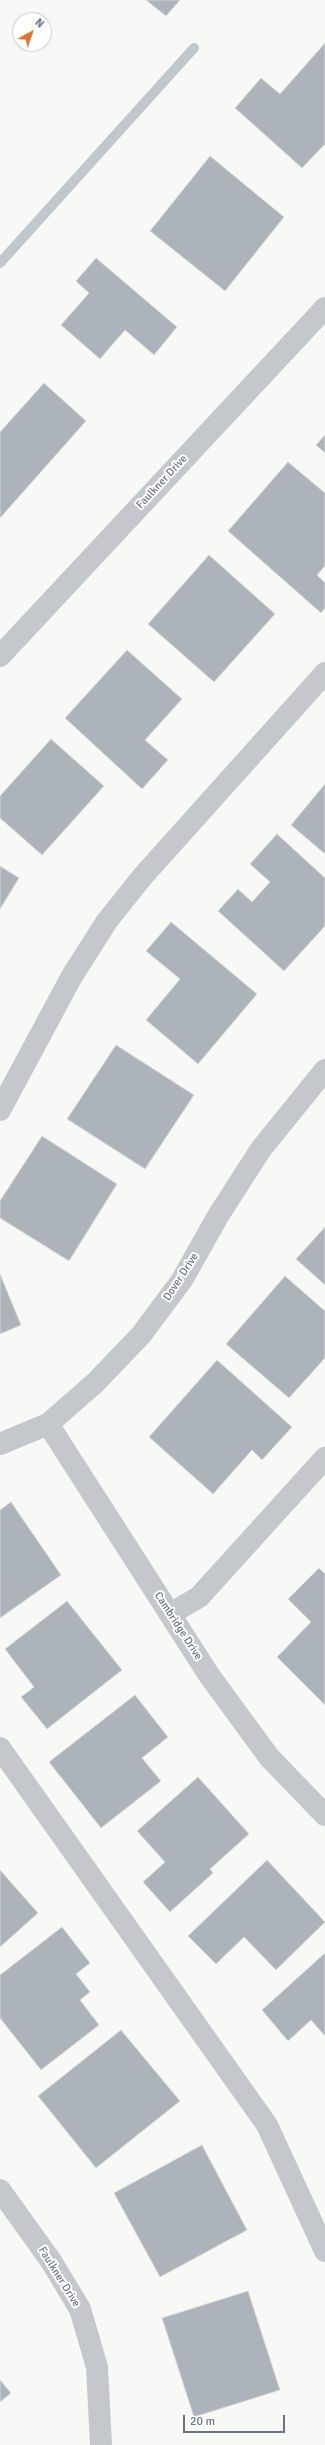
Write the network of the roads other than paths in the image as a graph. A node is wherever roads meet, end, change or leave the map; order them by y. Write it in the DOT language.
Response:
graph roads {
  1 [pos="325,308"];
  2 [pos="0,656"];
  3 [pos="325,673"];
  4 [pos="325,1070"];
  5 [pos="0,1110"];
  6 [pos="48,1424"];
  7 [pos="0,1444"];
  8 [pos="325,1458"];
  9 [pos="170,1614"];
  10 [pos="0,1748"];
  11 [pos="325,1815"];
  12 [pos="0,2190"];
  13 [pos="325,2251"];
  14 [pos="101,2445"];
  1 -- 2 [label="street, Faulkner Drive"];
  3 -- 5 [label="street"];
  4 -- 6 [label="street, Dover Drive"];
  6 -- 7 [label="street, Dover Drive"];
  6 -- 9 [label="street, Cambridge Drive"];
  8 -- 9 [label="street"];
  9 -- 11 [label="street, Cambridge Drive"];
  10 -- 13 [label="street"];
  12 -- 14 [label="street, Faulkner Drive"];
}
